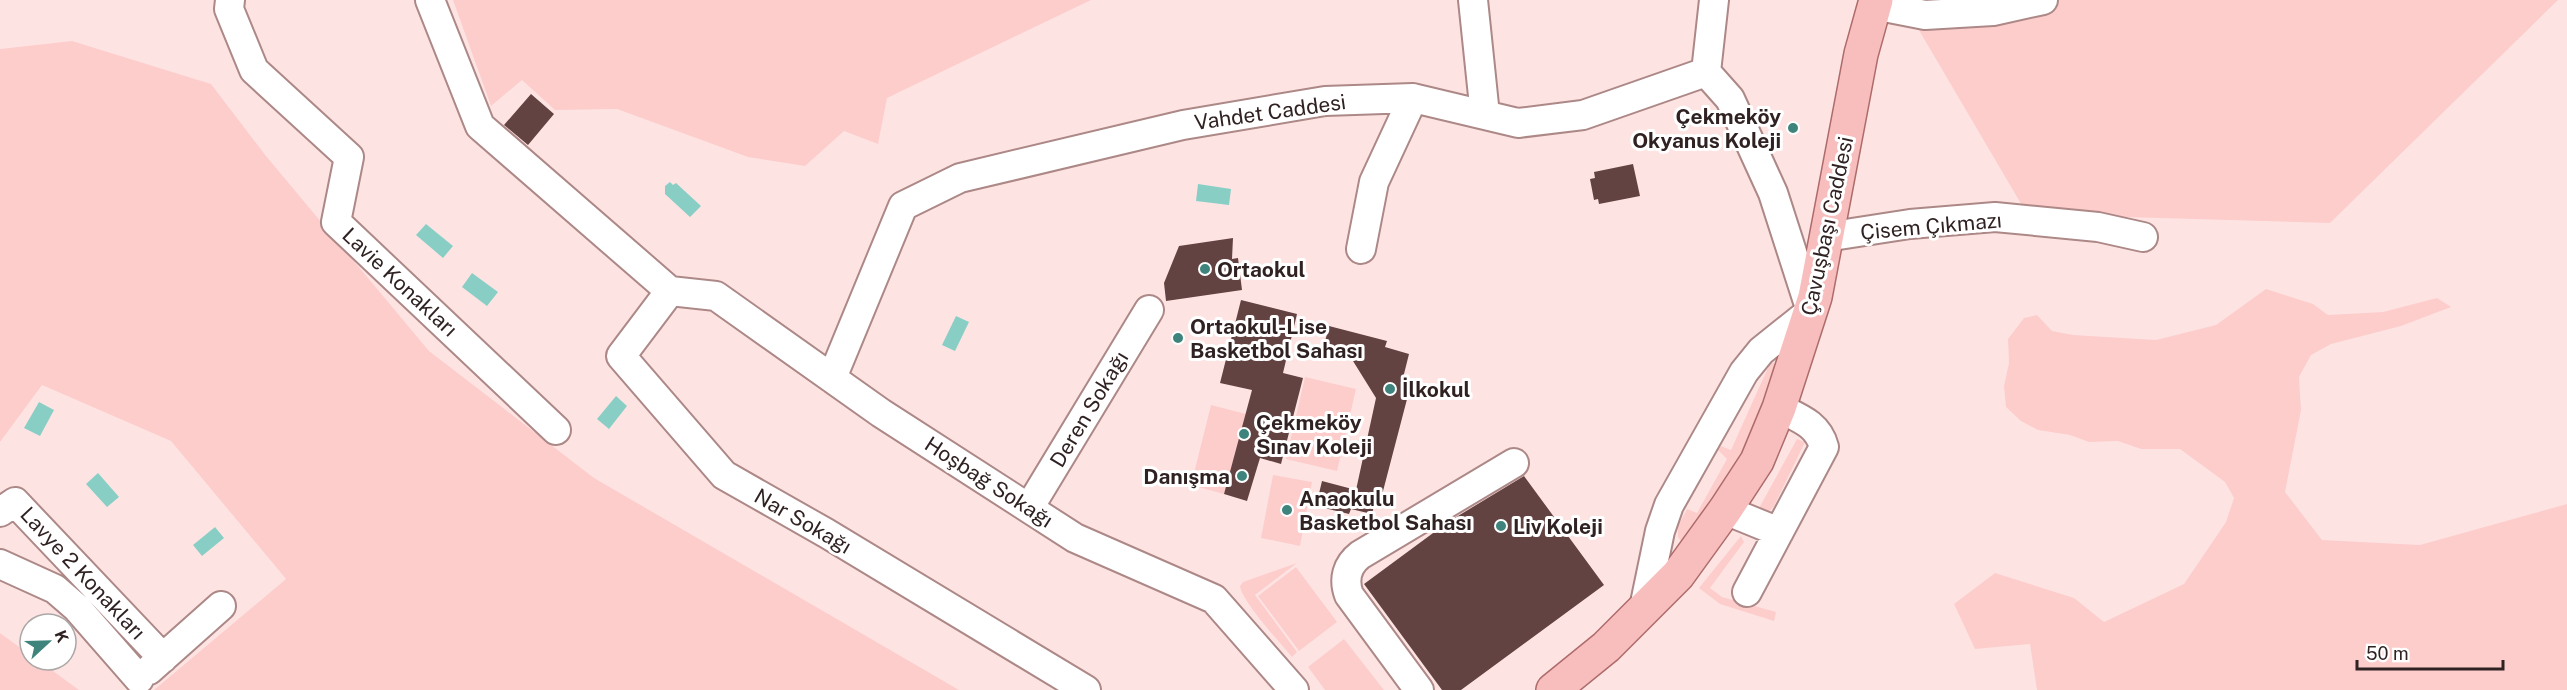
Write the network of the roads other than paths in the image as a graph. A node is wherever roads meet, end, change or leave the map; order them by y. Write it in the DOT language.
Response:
graph roads {
  1 [pos="230,0"];
  2 [pos="430,0"];
  3 [pos="1473,0"];
  4 [pos="1714,0"];
  5 [pos="2043,0"];
  6 [pos="1875,3"];
  7 [pos="1706,72"];
  8 [pos="1413,98"];
  9 [pos="1485,115"];
  10 [pos="1826,237"];
  11 [pos="2143,237"];
  12 [pos="1361,249"];
  13 [pos="670,291"];
  14 [pos="1149,310"];
  15 [pos="1810,311"];
  16 [pos="832,378"];
  17 [pos="1779,408"];
  18 [pos="556,430"];
  19 [pos="1514,463"];
  20 [pos="1029,508"];
  21 [pos="1725,510"];
  22 [pos="0,512"];
  23 [pos="1779,532"];
  24 [pos="0,564"];
  25 [pos="1747,592"];
  26 [pos="221,606"];
  27 [pos="1644,608"];
  28 [pos="163,658"];
  29 [pos="133,685"];
  30 [pos="1086,690"];
  31 [pos="1294,690"];
  32 [pos="1419,690"];
  33 [pos="1553,690"];
  1 -- 18 [label="street, Lavie Konakları"];
  2 -- 13 [label="street"];
  3 -- 9 [label="street"];
  4 -- 7 [label="street"];
  5 -- 6 [label="street"];
  6 -- 10 [label="main road, Çavuşbaşı Caddesi"];
  7 -- 9 [label="street, Vahdet Caddesi"];
  7 -- 15 [label="street"];
  8 -- 9 [label="street, Vahdet Caddesi"];
  8 -- 12 [label="street"];
  8 -- 16 [label="street, Vahdet Caddesi"];
  10 -- 11 [label="street, Çisem Çıkmazı"];
  10 -- 15 [label="main road, Çavuşbaşı Caddesi"];
  13 -- 16 [label="street, Hoşbağ Sokağı"];
  13 -- 30 [label="street, Nar Sokağı"];
  14 -- 20 [label="street, Deren Sokağı"];
  15 -- 17 [label="main road, Çavuşbaşı Caddesi"];
  15 -- 27 [label="street"];
  16 -- 20 [label="street, Hoşbağ Sokağı"];
  17 -- 21 [label="main road, Çavuşbaşı Caddesi"];
  17 -- 23 [label="street"];
  19 -- 32 [label="street"];
  20 -- 31 [label="street, Hoşbağ Sokağı"];
  21 -- 23 [label="street"];
  21 -- 27 [label="main road, Çavuşbaşı Caddesi"];
  22 -- 28 [label="street, Lavye 2 Konakları"];
  23 -- 25 [label="street"];
  24 -- 29 [label="street, Lavye 2 Konakları"];
  26 -- 28 [label="street"];
  27 -- 33 [label="main road, Çavuşbaşı Caddesi"];
  28 -- 29 [label="street"];
}
